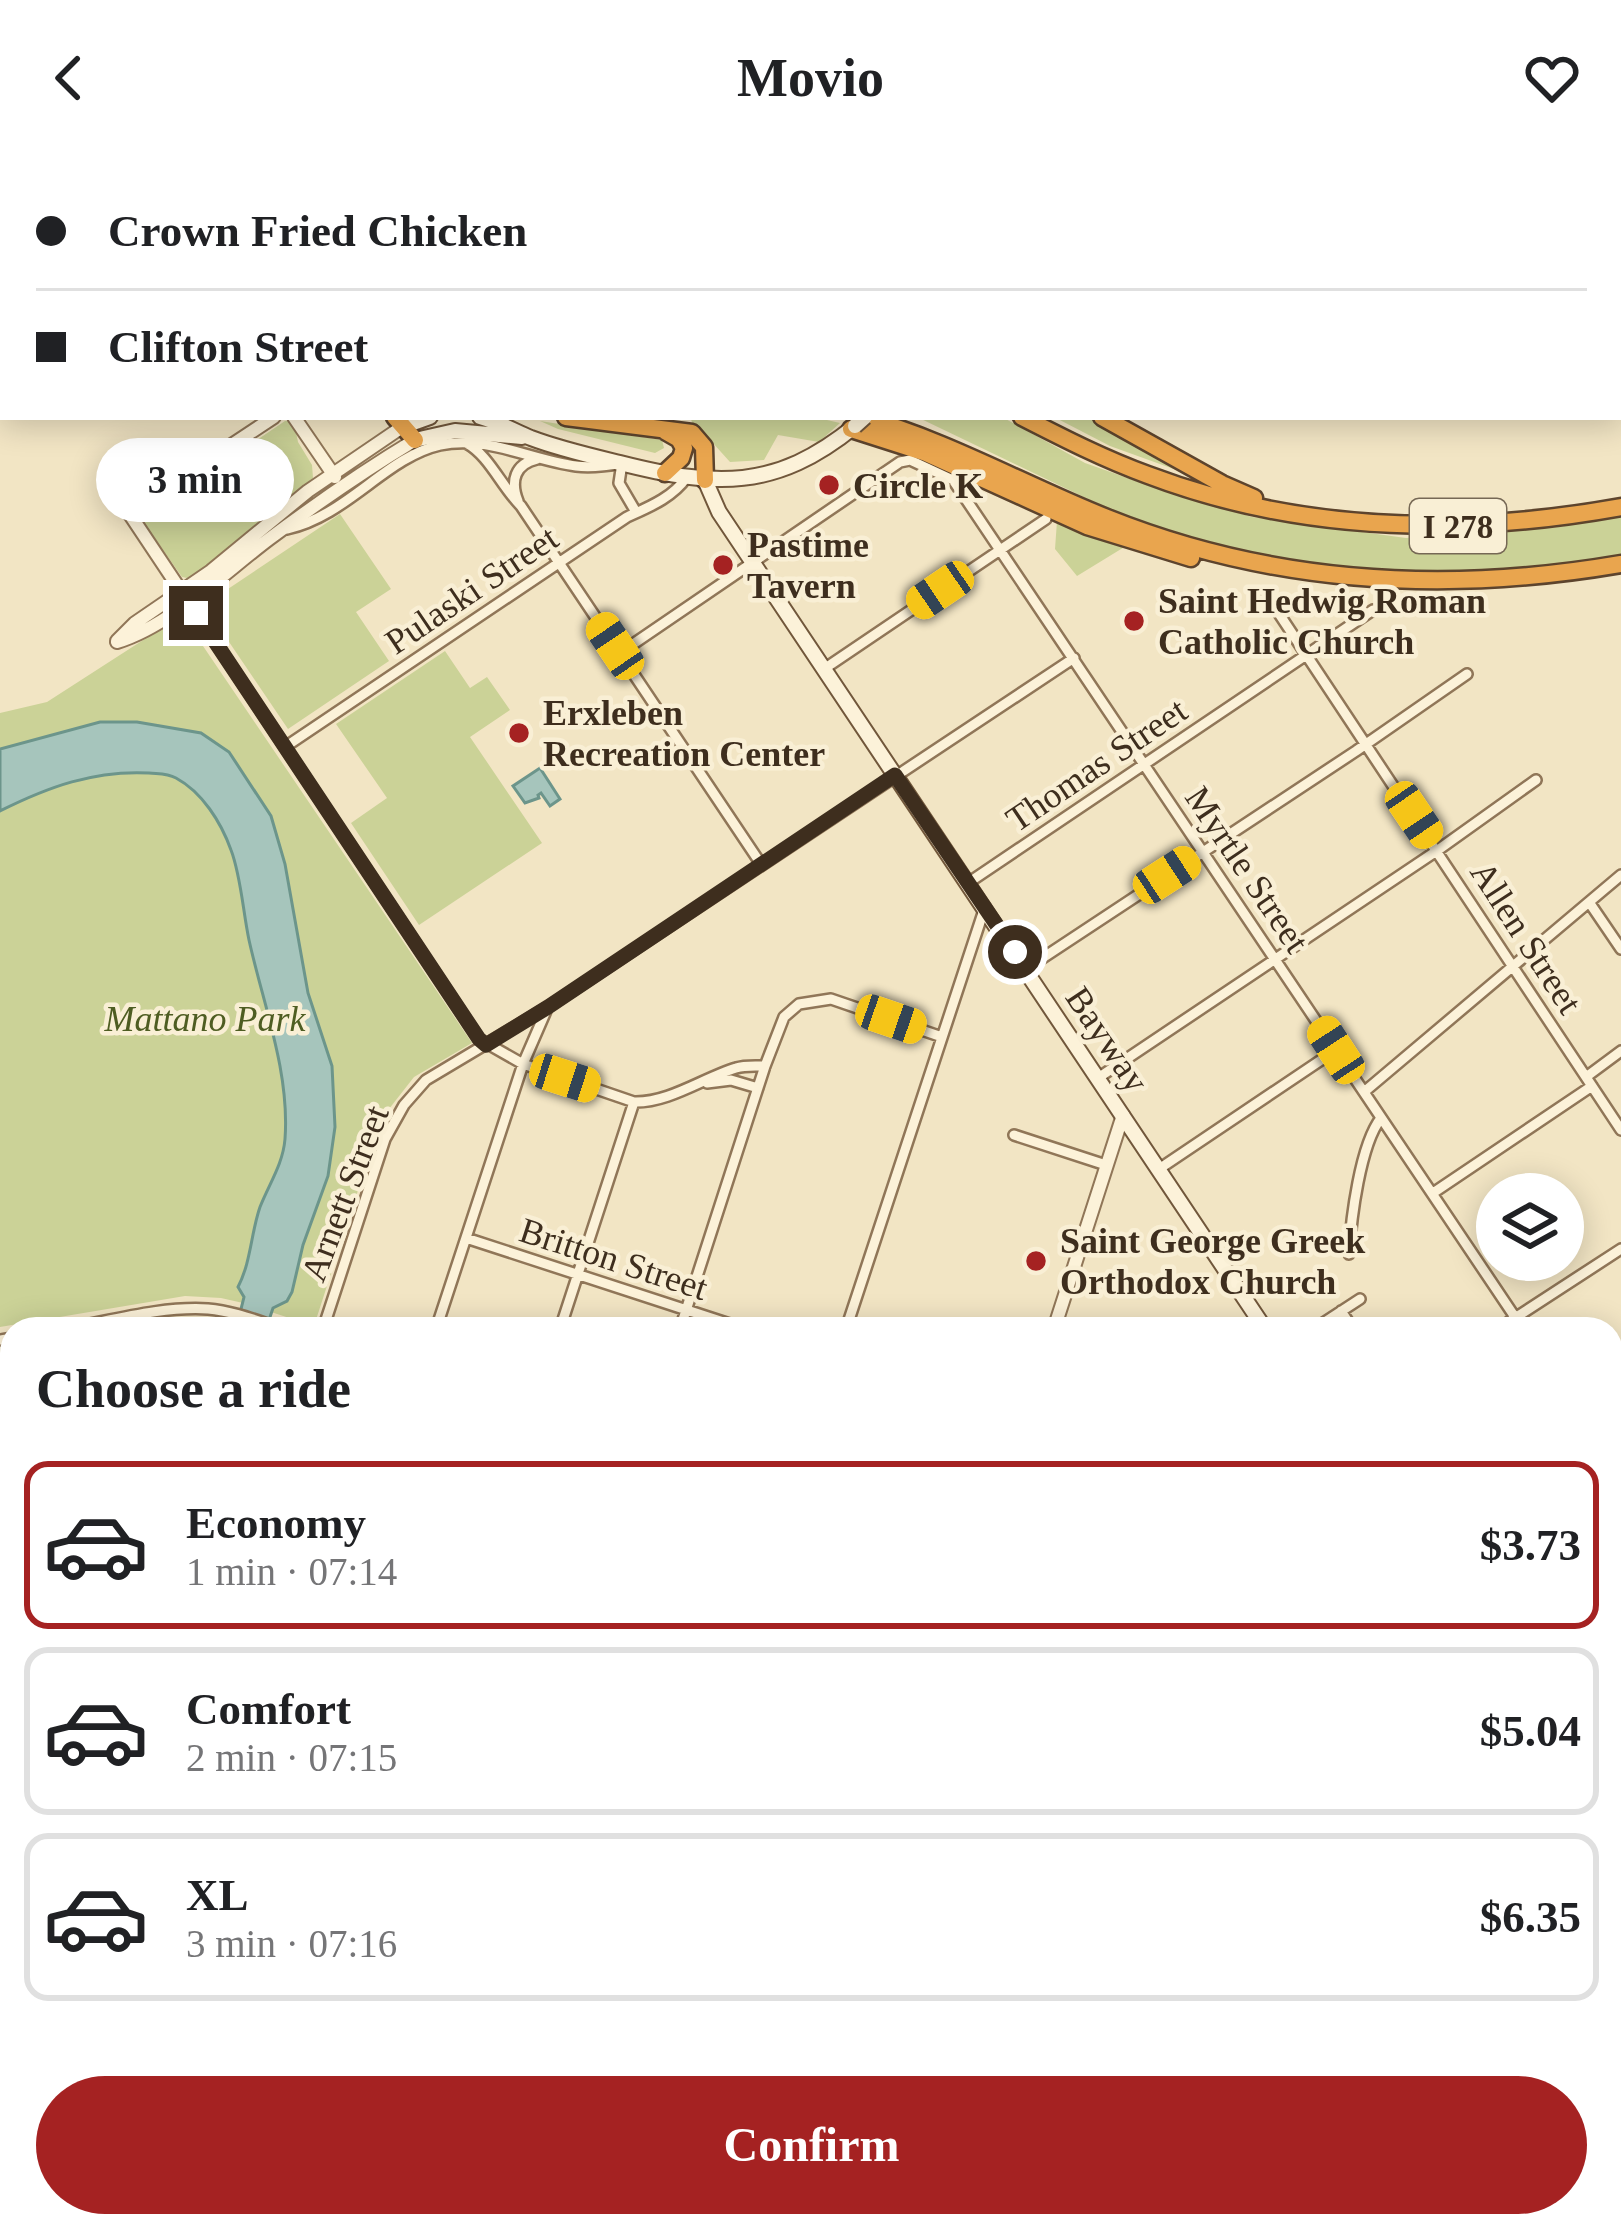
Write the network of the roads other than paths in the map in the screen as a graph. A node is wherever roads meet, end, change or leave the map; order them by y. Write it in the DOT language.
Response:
graph roads {
  1 [pos="269,420"];
  2 [pos="296,420"];
  3 [pos="491,420"];
  4 [pos="587,420"];
  5 [pos="907,420"];
  6 [pos="1028,420"];
  7 [pos="1036,420"];
  8 [pos="1107,420"];
  9 [pos="858,422"];
  10 [pos="411,423"];
  11 [pos="664,431"];
  12 [pos="1058,435"];
  13 [pos="530,437"];
  14 [pos="466,443"];
  15 [pos="547,460"];
  16 [pos="622,464"];
  17 [pos="665,473"];
  18 [pos="332,474"];
  19 [pos="696,479"];
  20 [pos="342,488"];
  21 [pos="1072,503"];
  22 [pos="520,506"];
  23 [pos="1621,507"];
  24 [pos="636,512"];
  25 [pos="1294,514"];
  26 [pos="1046,519"];
  27 [pos="279,531"];
  28 [pos="1001,549"];
  29 [pos="559,562"];
  30 [pos="754,564"];
  31 [pos="1621,564"];
  32 [pos="1320,575"];
  33 [pos="1266,594"];
  34 [pos="185,596"];
  35 [pos="1373,610"];
  36 [pos="620,653"];
  37 [pos="1307,655"];
  38 [pos="1073,658"];
  39 [pos="824,669"];
  40 [pos="1467,674"];
  41 [pos="1367,744"];
  42 [pos="285,747"];
  43 [pos="1145,763"];
  44 [pos="895,775"];
  45 [pos="1537,780"];
  46 [pos="1438,850"];
  47 [pos="1204,852"];
  48 [pos="761,864"];
  49 [pos="1621,875"];
  50 [pos="968,883"];
  51 [pos="1589,902"];
  52 [pos="985,907"];
  53 [pos="1621,949"];
  54 [pos="1276,959"];
  55 [pos="1512,966"];
  56 [pos="1026,969"];
  57 [pos="548,1007"];
  58 [pos="941,1036"];
  59 [pos="486,1045"];
  60 [pos="1336,1050"];
  61 [pos="1621,1052"];
  62 [pos="523,1064"];
  63 [pos="765,1066"];
  64 [pos="1098,1078"];
  65 [pos="1589,1082"];
  66 [pos="696,1084"];
  67 [pos="758,1088"];
  68 [pos="1364,1092"];
  69 [pos="634,1102"];
  70 [pos="1123,1115"];
  71 [pos="1382,1118"];
  72 [pos="1621,1130"];
  73 [pos="1014,1135"];
  74 [pos="1106,1165"];
  75 [pos="1159,1169"];
  76 [pos="1433,1193"];
  77 [pos="466,1238"];
  78 [pos="1621,1249"];
  79 [pos="1349,1254"];
  80 [pos="578,1274"];
  81 [pos="1360,1299"];
  82 [pos="686,1309"];
  83 [pos="1341,1311"];
  84 [pos="140,1317"];
  85 [pos="243,1317"];
  86 [pos="327,1317"];
  87 [pos="440,1317"];
  88 [pos="564,1317"];
  89 [pos="684,1317"];
  90 [pos="710,1317"];
  91 [pos="850,1317"];
  92 [pos="1058,1317"];
  93 [pos="1257,1317"];
  94 [pos="1332,1317"];
  95 [pos="1345,1317"];
  96 [pos="1516,1317"];
  1 -- 34 [label="street"];
  2 -- 18 [label="street"];
  3 -- 13 [label="main road"];
  4 -- 11 [label="highway"];
  5 -- 21 [label="highway, I 278"];
  6 -- 12 [label="highway, I 278"];
  7 -- 12 [label="highway"];
  8 -- 25 [label="highway"];
  9 -- 19 [label="main road"];
  9 -- 21 [label="highway"];
  9 -- 32 [label="highway"];
  10 -- 13 [label="main road"];
  10 -- 18 [label="street"];
  10 -- 20 [label="street"];
  11 -- 17 [label="highway"];
  11 -- 19 [label="highway"];
  12 -- 25 [label="highway, I 278"];
  13 -- 16 [label="main road"];
  14 -- 15 [label="street"];
  14 -- 22 [label="street"];
  14 -- 27 [label="street"];
  15 -- 16 [label="street"];
  15 -- 22 [label="street"];
  16 -- 17 [label="main road"];
  16 -- 24 [label="street"];
  17 -- 19 [label="main road"];
  18 -- 20 [label="street"];
  18 -- 34 [label="street"];
  19 -- 24 [label="street, Pulaski Street"];
  19 -- 30 [label="main road, Bayway"];
  20 -- 27 [label="street"];
  21 -- 32 [label="highway, I 278"];
  22 -- 29 [label="street"];
  23 -- 25 [label="highway, I 278"];
  24 -- 29 [label="street, Pulaski Street"];
  26 -- 28 [label="street"];
  27 -- 34 [label="street"];
  28 -- 30 [label="street, Myrtle Street"];
  28 -- 38 [label="street, Myrtle Street"];
  28 -- 39 [label="street"];
  29 -- 36 [label="street"];
  29 -- 42 [label="street, Pulaski Street"];
  30 -- 36 [label="street"];
  30 -- 39 [label="main road, Bayway"];
  31 -- 32 [label="highway, I 278"];
  33 -- 37 [label="street, Allen Street"];
  34 -- 34 [label="street"];
  34 -- 42 [label="street"];
  35 -- 37 [label="street, Thomas Street"];
  36 -- 48 [label="street"];
  37 -- 41 [label="street, Allen Street"];
  37 -- 43 [label="street, Thomas Street"];
  38 -- 43 [label="street, Myrtle Street"];
  38 -- 44 [label="street, Arnett Street"];
  39 -- 44 [label="main road, Bayway"];
  40 -- 41 [label="street"];
  41 -- 46 [label="street, Allen Street"];
  41 -- 47 [label="street"];
  42 -- 59 [label="street"];
  43 -- 47 [label="street, Myrtle Street"];
  43 -- 50 [label="street, Thomas Street"];
  44 -- 48 [label="street, Arnett Street"];
  44 -- 50 [label="main road, Bayway"];
  45 -- 46 [label="street"];
  46 -- 54 [label="street"];
  46 -- 55 [label="street, Allen Street"];
  47 -- 54 [label="street, Myrtle Street"];
  47 -- 56 [label="street"];
  48 -- 57 [label="street, Arnett Street"];
  49 -- 51 [label="street"];
  50 -- 52 [label="main road, Bayway"];
  51 -- 53 [label="street"];
  51 -- 55 [label="street"];
  52 -- 56 [label="main road, Bayway"];
  52 -- 58 [label="street"];
  54 -- 60 [label="street, Myrtle Street"];
  54 -- 64 [label="street"];
  55 -- 65 [label="street, Allen Street"];
  55 -- 68 [label="street"];
  56 -- 64 [label="main road, Bayway"];
  57 -- 59 [label="street, Arnett Street"];
  57 -- 62 [label="street"];
  58 -- 63 [label="street"];
  58 -- 91 [label="street"];
  59 -- 62 [label="street"];
  59 -- 86 [label="street, Arnett Street"];
  60 -- 68 [label="street, Myrtle Street"];
  60 -- 75 [label="street"];
  61 -- 65 [label="street"];
  62 -- 69 [label="street"];
  62 -- 77 [label="street"];
  63 -- 66 [label="street"];
  63 -- 67 [label="street"];
  64 -- 70 [label="main road, Bayway"];
  65 -- 72 [label="street, Allen Street"];
  65 -- 76 [label="street"];
  66 -- 67 [label="street"];
  66 -- 69 [label="street"];
  67 -- 82 [label="street"];
  68 -- 71 [label="street, Myrtle Street"];
  69 -- 80 [label="street"];
  70 -- 74 [label="street"];
  70 -- 75 [label="main road, Bayway"];
  71 -- 76 [label="street, Myrtle Street"];
  71 -- 79 [label="street"];
  73 -- 74 [label="street"];
  74 -- 92 [label="street"];
  75 -- 93 [label="main road, Bayway"];
  76 -- 96 [label="street, Myrtle Street"];
  77 -- 80 [label="street, Britton Street"];
  77 -- 87 [label="street"];
  78 -- 96 [label="street"];
  80 -- 82 [label="street, Britton Street"];
  80 -- 88 [label="street"];
  81 -- 83 [label="street"];
  82 -- 89 [label="street"];
  82 -- 90 [label="street, Britton Street"];
  83 -- 94 [label="street"];
  83 -- 95 [label="street"];
  84 -- 85 [label="street"];
}
